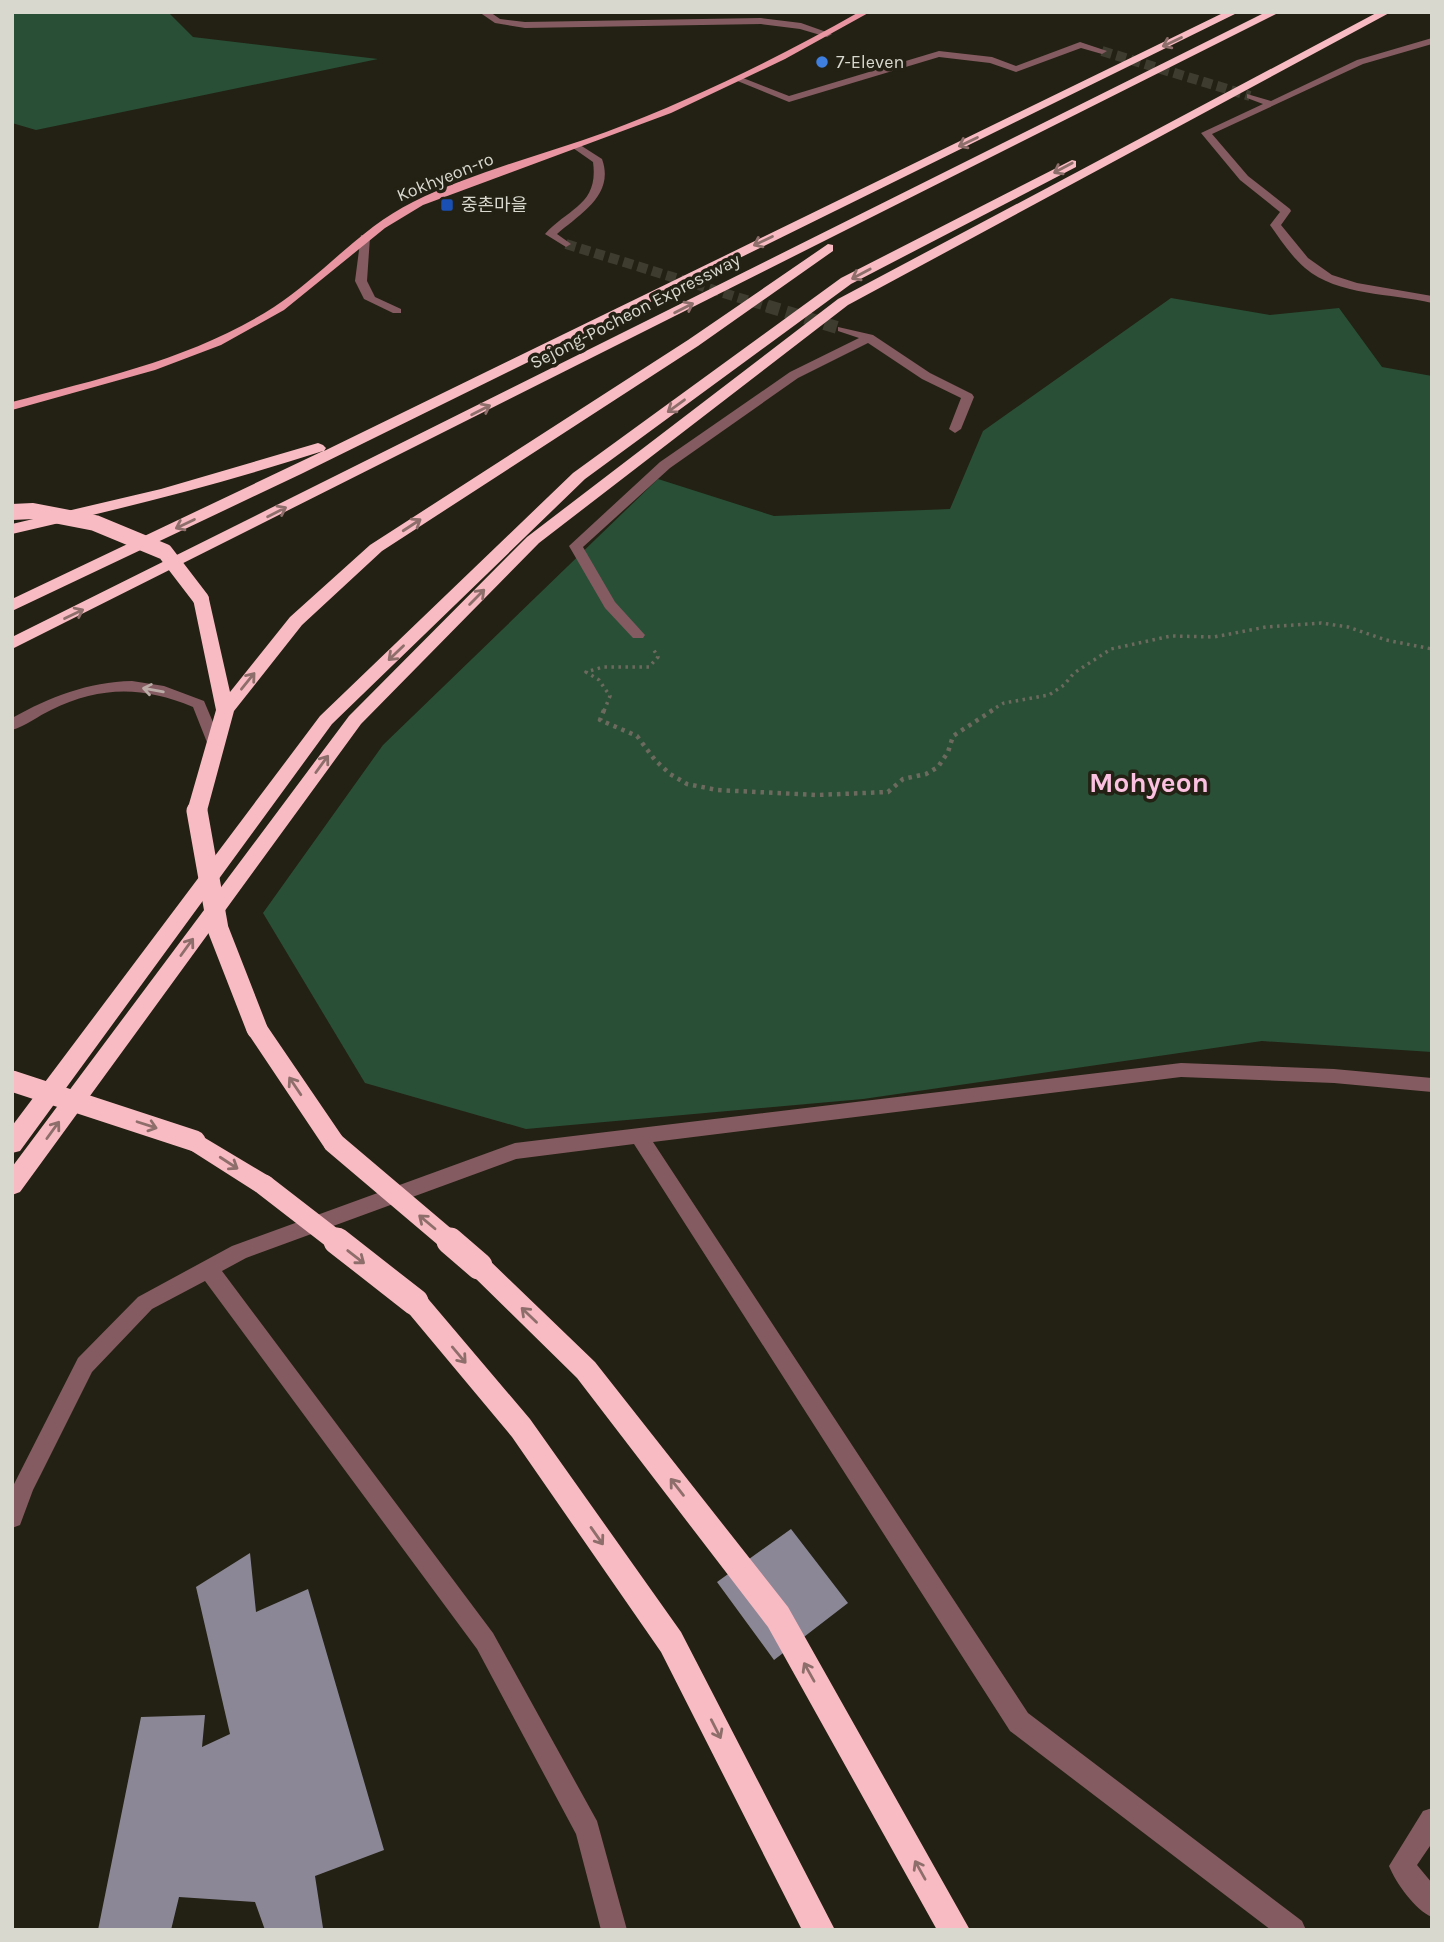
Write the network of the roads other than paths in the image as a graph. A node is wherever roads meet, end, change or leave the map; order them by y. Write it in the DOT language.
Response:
graph roads {
  1 [pos="482,12"];
  2 [pos="866,12"];
  3 [pos="1234,12"];
  4 [pos="1275,12"];
  5 [pos="1362,12"];
  6 [pos="1386,12"];
  7 [pos="827,34"];
  8 [pos="1432,41"];
  9 [pos="1101,51"];
  10 [pos="740,80"];
  11 [pos="1250,96"];
  12 [pos="1271,104"];
  13 [pos="577,146"];
  14 [pos="890,205"];
  15 [pos="365,237"];
  16 [pos="566,244"];
  17 [pos="1432,300"];
  18 [pos="397,311"];
  19 [pos="842,329"];
  20 [pos="869,338"];
  21 [pos="468,386"];
  22 [pos="12,406"];
  23 [pos="955,429"];
  24 [pos="12,512"];
  25 [pos="12,529"];
  26 [pos="12,606"];
  27 [pos="638,635"];
  28 [pos="12,644"];
  29 [pos="225,710"];
  30 [pos="12,725"];
  31 [pos="215,746"];
  32 [pos="12,1081"];
  33 [pos="1432,1085"];
  34 [pos="639,1136"];
  35 [pos="12,1144"];
  36 [pos="12,1185"];
  37 [pos="208,1269"];
  38 [pos="12,1517"];
  39 [pos="1432,1821"];
  40 [pos="1432,1904"];
  41 [pos="614,1930"];
  42 [pos="819,1930"];
  43 [pos="954,1930"];
  44 [pos="1293,1930"];
  1 -- 7 [label="street"];
  2 -- 7 [label="main road, Kokhyeon-ro"];
  3 -- 21 [label="highway, Sejong-Pocheon Expressway, one-way"];
  4 -- 14 [label="highway, Sejong-Pocheon Expressway"];
  5 -- 35 [label="highway, one-way"];
  36 -- 6 [label="highway, one-way"];
  7 -- 10 [label="main road, Kokhyeon-ro"];
  8 -- 12 [label="street"];
  9 -- 10 [label="street"];
  10 -- 13 [label="main road, Kokhyeon-ro"];
  11 -- 12 [label="street"];
  12 -- 17 [label="street"];
  13 -- 15 [label="main road, Kokhyeon-ro"];
  13 -- 16 [label="street"];
  28 -- 14 [label="highway, Sejong-Pocheon Expressway, one-way"];
  29 -- 14 [label="highway, one-way"];
  15 -- 18 [label="street"];
  15 -- 22 [label="main road, Kokhyeon-ro"];
  19 -- 20 [label="street"];
  20 -- 23 [label="street"];
  20 -- 27 [label="street"];
  21 -- 25 [label="highway"];
  21 -- 26 [label="highway, Sejong-Pocheon Expressway, one-way"];
  24 -- 29 [label="highway, bridge"];
  29 -- 31 [label="highway"];
  31 -- 30 [label="street, one-way"];
  43 -- 31 [label="highway, one-way, bridge"];
  32 -- 42 [label="highway, one-way, bridge"];
  33 -- 34 [label="street"];
  34 -- 37 [label="street"];
  34 -- 44 [label="street"];
  37 -- 38 [label="street"];
  37 -- 41 [label="street"];
  39 -- 40 [label="street"];
}
